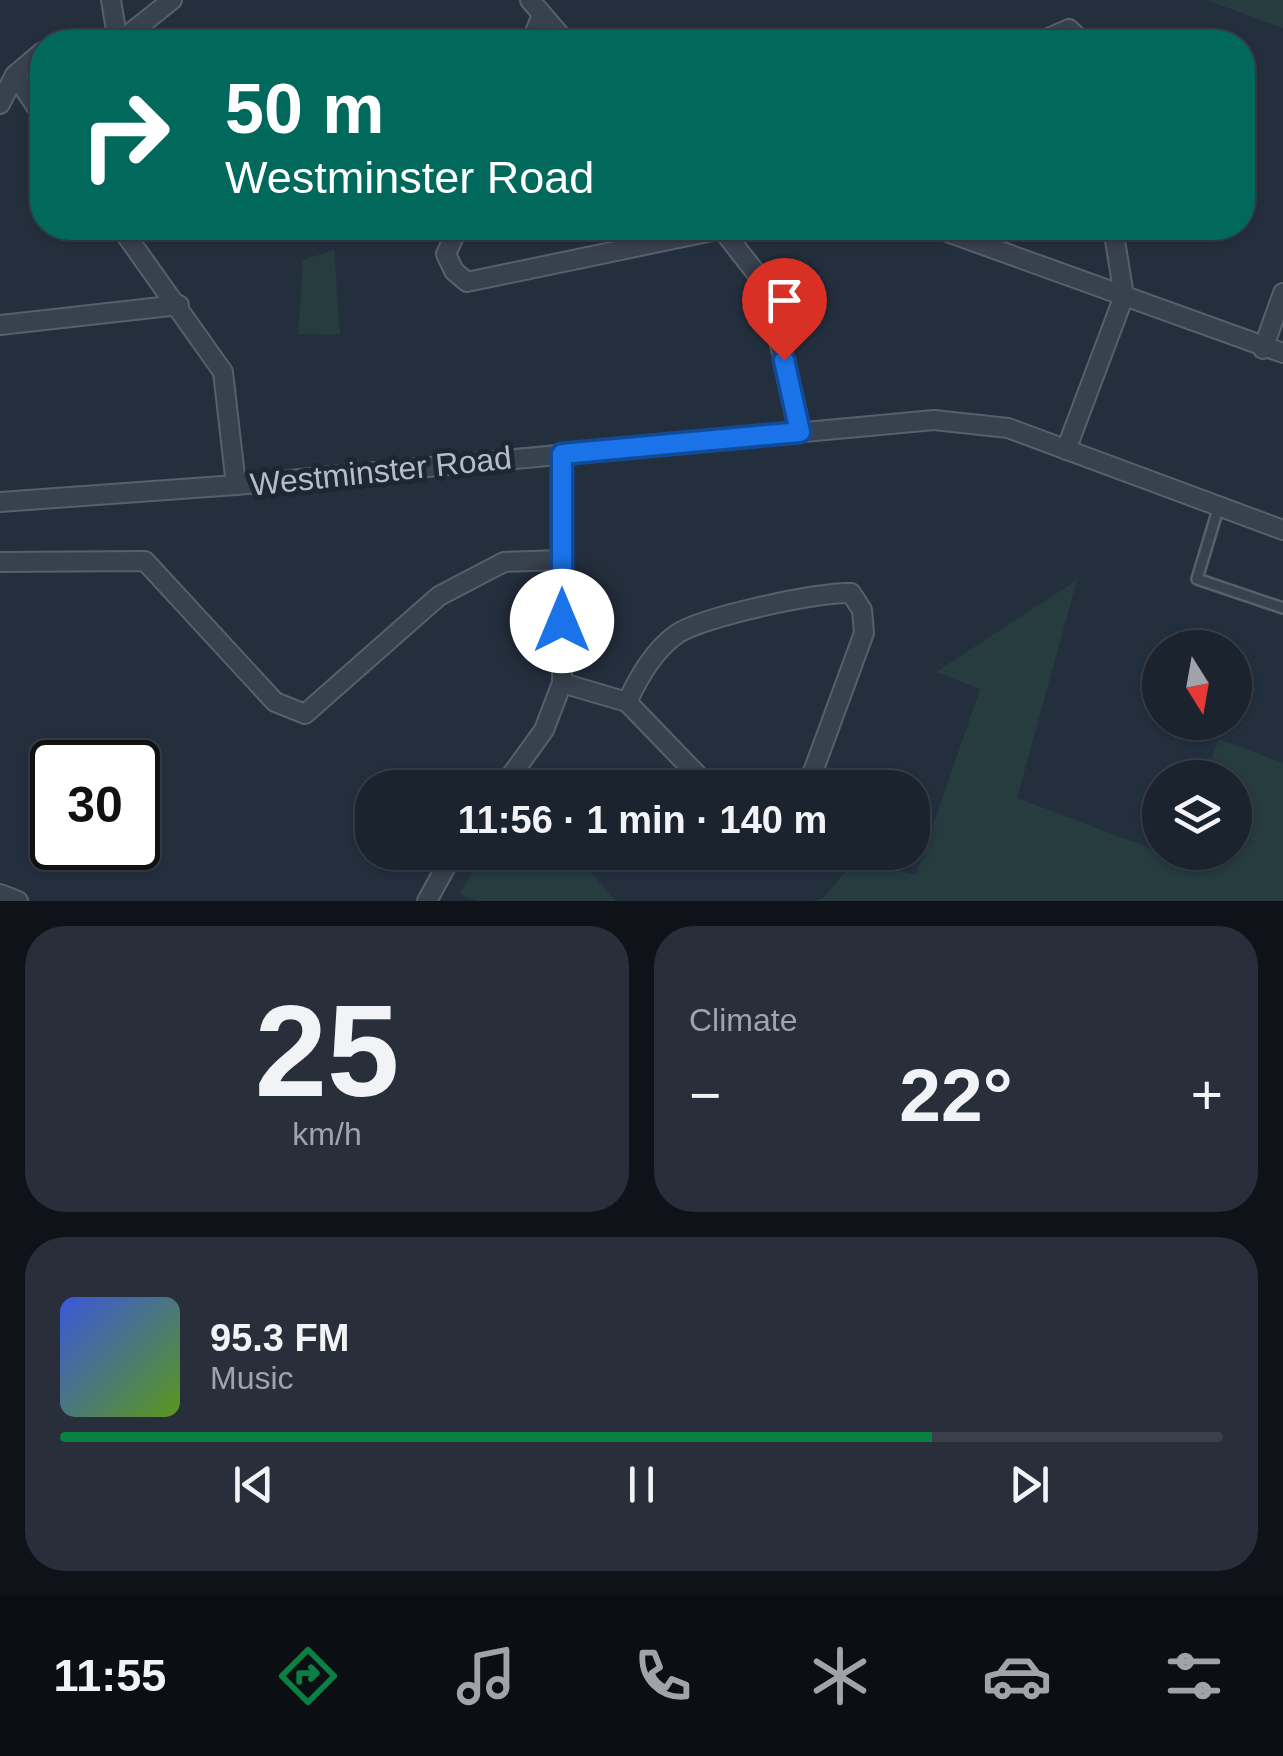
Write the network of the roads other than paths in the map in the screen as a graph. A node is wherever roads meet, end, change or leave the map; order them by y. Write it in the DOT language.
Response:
graph roads {
  1 [pos="111,0"];
  2 [pos="172,0"];
  3 [pos="530,0"];
  4 [pos="542,15"];
  5 [pos="115,30"];
  6 [pos="133,30"];
  7 [pos="536,30"];
  8 [pos="555,30"];
  9 [pos="30,62"];
  10 [pos="15,75"];
  11 [pos="30,97"];
  12 [pos="0,104"];
  13 [pos="130,240"];
  14 [pos="452,240"];
  15 [pos="665,240"];
  16 [pos="731,240"];
  17 [pos="969,240"];
  18 [pos="1115,240"];
  19 [pos="1283,293"];
  20 [pos="1124,296"];
  21 [pos="179,304"];
  22 [pos="0,324"];
  23 [pos="1263,348"];
  24 [pos="1283,353"];
  25 [pos="800,432"];
  26 [pos="1066,450"];
  27 [pos="562,454"];
  28 [pos="236,486"];
  29 [pos="0,502"];
  30 [pos="1219,506"];
  31 [pos="1283,530"];
  32 [pos="562,560"];
  33 [pos="0,562"];
  34 [pos="1283,608"];
  35 [pos="562,683"];
  36 [pos="627,702"];
  37 [pos="515,770"];
  38 [pos="693,770"];
  39 [pos="814,770"];
  40 [pos="444,870"];
  41 [pos="0,894"];
  42 [pos="18,901"];
  43 [pos="428,901"];
  1 -- 5 [label="street"];
  2 -- 6 [label="street"];
  3 -- 4 [label="street"];
  4 -- 7 [label="street"];
  4 -- 8 [label="street"];
  9 -- 10 [label="street"];
  10 -- 11 [label="street"];
  10 -- 12 [label="street"];
  13 -- 21 [label="street"];
  14 -- 15 [label="street"];
  16 -- 25 [label="street"];
  17 -- 20 [label="street"];
  18 -- 20 [label="street"];
  19 -- 23 [label="street"];
  20 -- 23 [label="street"];
  20 -- 26 [label="street"];
  21 -- 22 [label="street"];
  21 -- 28 [label="street"];
  23 -- 24 [label="street"];
  25 -- 26 [label="street, Westminster Road"];
  25 -- 27 [label="street, Westminster Road"];
  26 -- 30 [label="street, Westminster Road"];
  27 -- 28 [label="street, Westminster Road"];
  27 -- 32 [label="street"];
  28 -- 29 [label="street, Westminster Road"];
  30 -- 31 [label="street, Westminster Road"];
  30 -- 34 [label="lane"];
  32 -- 33 [label="street"];
  32 -- 35 [label="street"];
  35 -- 36 [label="street"];
  35 -- 37 [label="street"];
  36 -- 38 [label="street"];
  36 -- 39 [label="street"];
  40 -- 43 [label="street"];
  41 -- 42 [label="street"];
}
